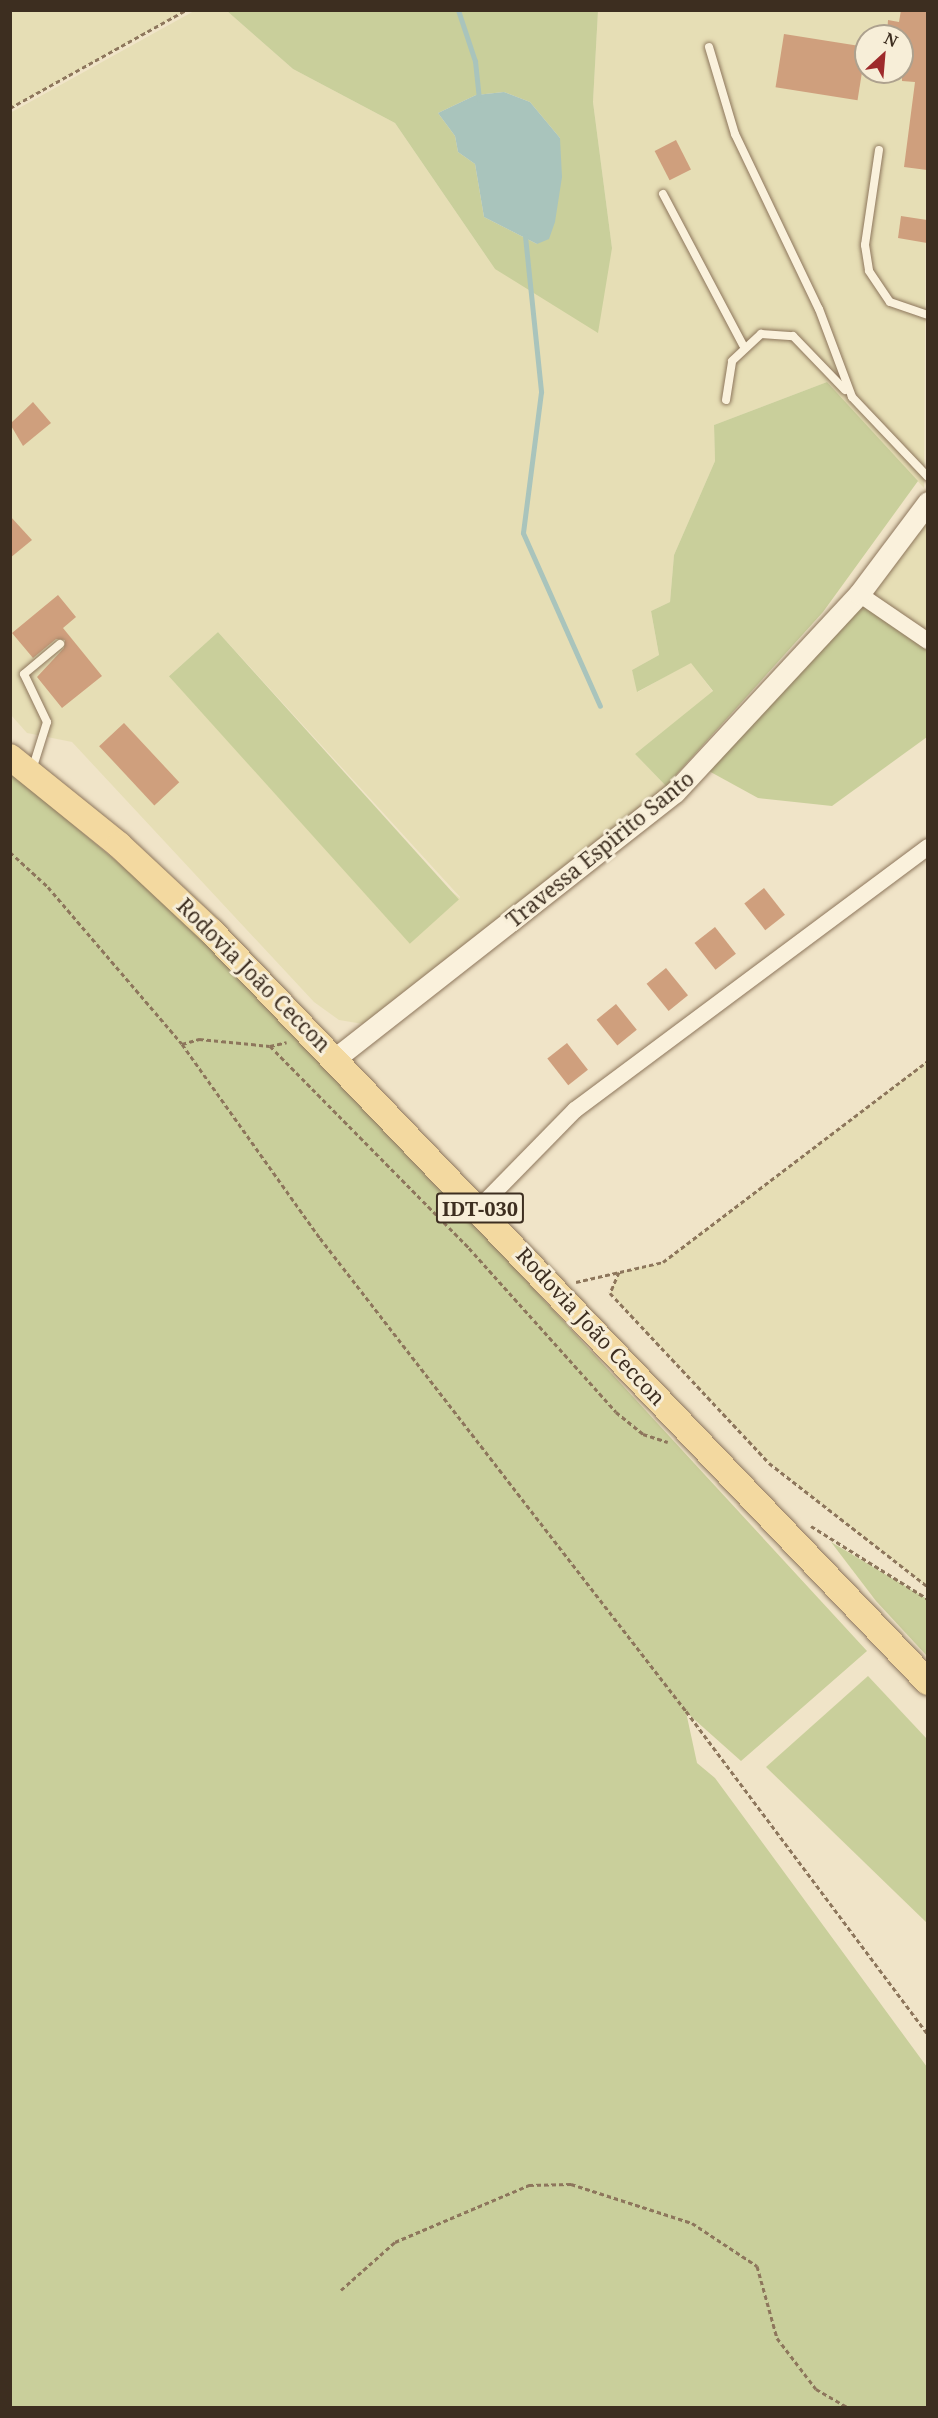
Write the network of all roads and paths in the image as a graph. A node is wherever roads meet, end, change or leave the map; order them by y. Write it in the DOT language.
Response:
graph roads {
  1 [pos="186,10"];
  2 [pos="709,47"];
  3 [pos="10,108"];
  4 [pos="879,150"];
  5 [pos="663,194"];
  6 [pos="927,315"];
  7 [pos="743,345"];
  8 [pos="852,397"];
  9 [pos="726,400"];
  10 [pos="927,477"];
  11 [pos="927,502"];
  12 [pos="859,594"];
  13 [pos="927,641"];
  14 [pos="60,644"];
  15 [pos="10,757"];
  16 [pos="31,773"];
  17 [pos="927,847"];
  18 [pos="10,852"];
  19 [pos="293,1041"];
  20 [pos="182,1044"];
  21 [pos="270,1046"];
  22 [pos="337,1057"];
  23 [pos="927,1061"];
  24 [pos="479,1208"];
  25 [pos="619,1272"];
  26 [pos="554,1287"];
  27 [pos="702,1443"];
  28 [pos="831,1542"];
  29 [pos="927,1587"];
  30 [pos="927,1599"];
  31 [pos="927,1682"];
  32 [pos="927,2035"];
  33 [pos="341,2290"];
  34 [pos="849,2408"];
  1 -- 3 [label="path"];
  2 -- 8 [label="lane"];
  4 -- 6 [label="lane"];
  5 -- 7 [label="lane"];
  7 -- 8 [label="lane"];
  7 -- 9 [label="lane"];
  8 -- 10 [label="lane"];
  11 -- 12 [label="street, Travessa Espirito Santo"];
  12 -- 13 [label="street"];
  12 -- 22 [label="street, Travessa Espirito Santo"];
  14 -- 16 [label="lane"];
  15 -- 16 [label="main road, Rodovia João Ceccon / IDT-030"];
  16 -- 22 [label="main road, Rodovia João Ceccon / IDT-030"];
  17 -- 24 [label="street"];
  18 -- 20 [label="path"];
  19 -- 21 [label="path"];
  20 -- 21 [label="path"];
  20 -- 32 [label="path"];
  21 -- 27 [label="path"];
  22 -- 24 [label="main road, Rodovia João Ceccon / IDT-030"];
  23 -- 25 [label="path"];
  24 -- 26 [label="main road, Rodovia João Ceccon / IDT-030"];
  25 -- 26 [label="path"];
  25 -- 29 [label="path"];
  26 -- 27 [label="main road, Rodovia João Ceccon / IDT-030"];
  27 -- 31 [label="main road, Rodovia João Ceccon / IDT-030"];
  28 -- 30 [label="path"];
  33 -- 34 [label="path"];
}
